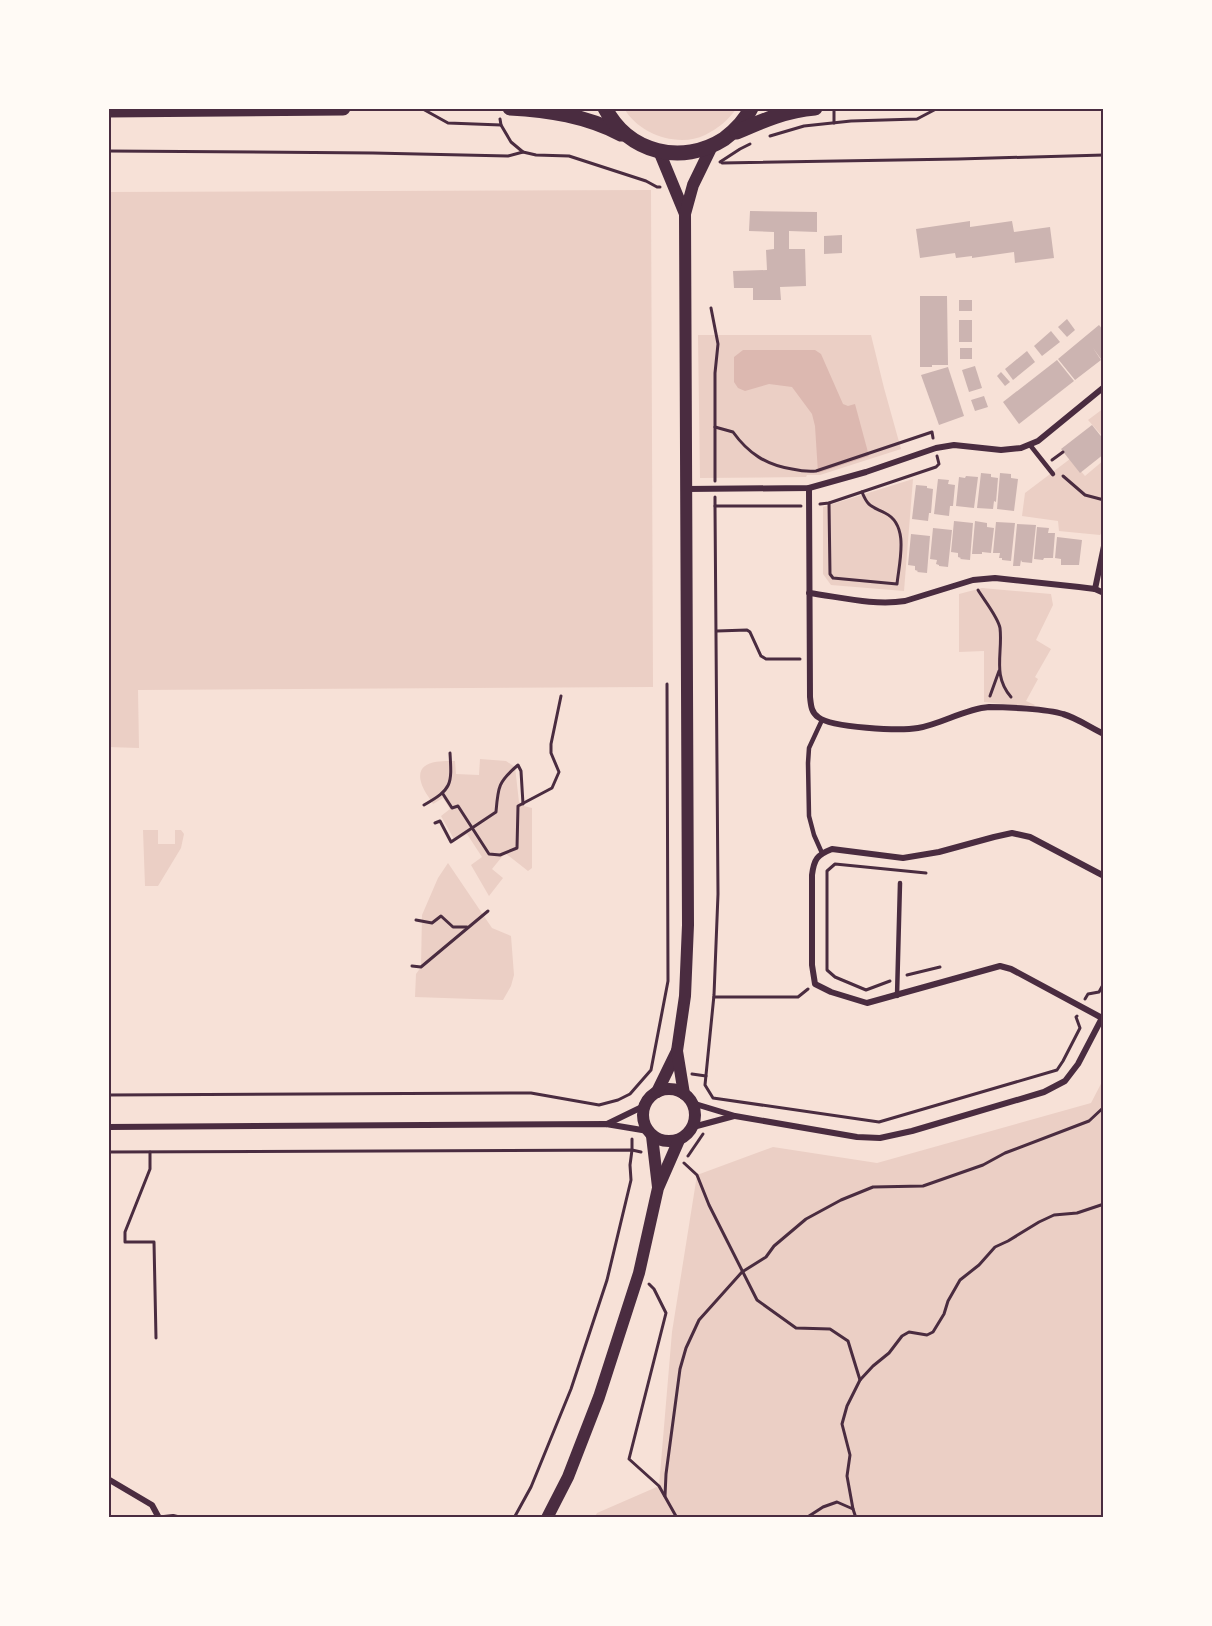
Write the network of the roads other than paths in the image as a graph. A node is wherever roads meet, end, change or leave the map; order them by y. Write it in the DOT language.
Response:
graph roads {
  1 [pos="343,108"];
  2 [pos="510,108"];
  3 [pos="605,108"];
  4 [pos="751,108"];
  5 [pos="815,108"];
  6 [pos="108,110"];
  7 [pos="731,134"];
  8 [pos="634,141"];
  9 [pos="712,146"];
  10 [pos="659,151"];
  11 [pos="685,214"];
  12 [pos="1104,387"];
  13 [pos="1030,445"];
  14 [pos="1053,474"];
  15 [pos="809,488"];
  16 [pos="686,489"];
  17 [pos="1104,546"];
  18 [pos="1095,589"];
  19 [pos="810,593"];
  20 [pos="1104,593"];
  21 [pos="822,720"];
  22 [pos="1104,734"];
  23 [pos="822,853"];
  24 [pos="1104,876"];
  25 [pos="900,883"];
  26 [pos="897,996"];
  27 [pos="1103,1016"];
  28 [pos="677,1051"];
  29 [pos="657,1092"];
  30 [pos="688,1099"];
  31 [pos="644,1106"];
  32 [pos="735,1116"];
  33 [pos="606,1124"];
  34 [pos="108,1127"];
  35 [pos="693,1127"];
  36 [pos="650,1133"];
  37 [pos="679,1140"];
  38 [pos="658,1188"];
  39 [pos="108,1479"];
  40 [pos="159,1518"];
  41 [pos="164,1518"];
  42 [pos="177,1518"];
  43 [pos="547,1518"];
  1 -- 6 [label="highway"];
  2 -- 8 [label="highway"];
  3 -- 8 [label="highway"];
  4 -- 7 [label="highway"];
  5 -- 7 [label="highway"];
  7 -- 9 [label="highway"];
  8 -- 10 [label="highway"];
  9 -- 10 [label="highway"];
  9 -- 11 [label="main road"];
  10 -- 11 [label="main road"];
  11 -- 16 [label="main road"];
  12 -- 13 [label="street"];
  13 -- 14 [label="lane"];
  13 -- 15 [label="street"];
  15 -- 16 [label="street"];
  15 -- 19 [label="street"];
  16 -- 28 [label="main road"];
  17 -- 18 [label="street"];
  18 -- 19 [label="street"];
  18 -- 20 [label="street"];
  19 -- 21 [label="street"];
  21 -- 22 [label="street"];
  21 -- 23 [label="lane"];
  23 -- 24 [label="street"];
  23 -- 26 [label="street"];
  25 -- 26 [label="lane"];
  26 -- 27 [label="street"];
  27 -- 32 [label="street"];
  28 -- 29 [label="main road"];
  28 -- 30 [label="main road"];
  29 -- 30 [label="main road"];
  29 -- 31 [label="main road"];
  30 -- 32 [label="street"];
  30 -- 35 [label="main road"];
  31 -- 33 [label="street"];
  31 -- 36 [label="main road"];
  32 -- 35 [label="street"];
  33 -- 34 [label="street"];
  33 -- 36 [label="street"];
  35 -- 37 [label="main road"];
  36 -- 37 [label="main road"];
  36 -- 38 [label="main road"];
  37 -- 38 [label="main road"];
  38 -- 43 [label="main road"];
  39 -- 40 [label="street"];
  41 -- 42 [label="street"];
}
